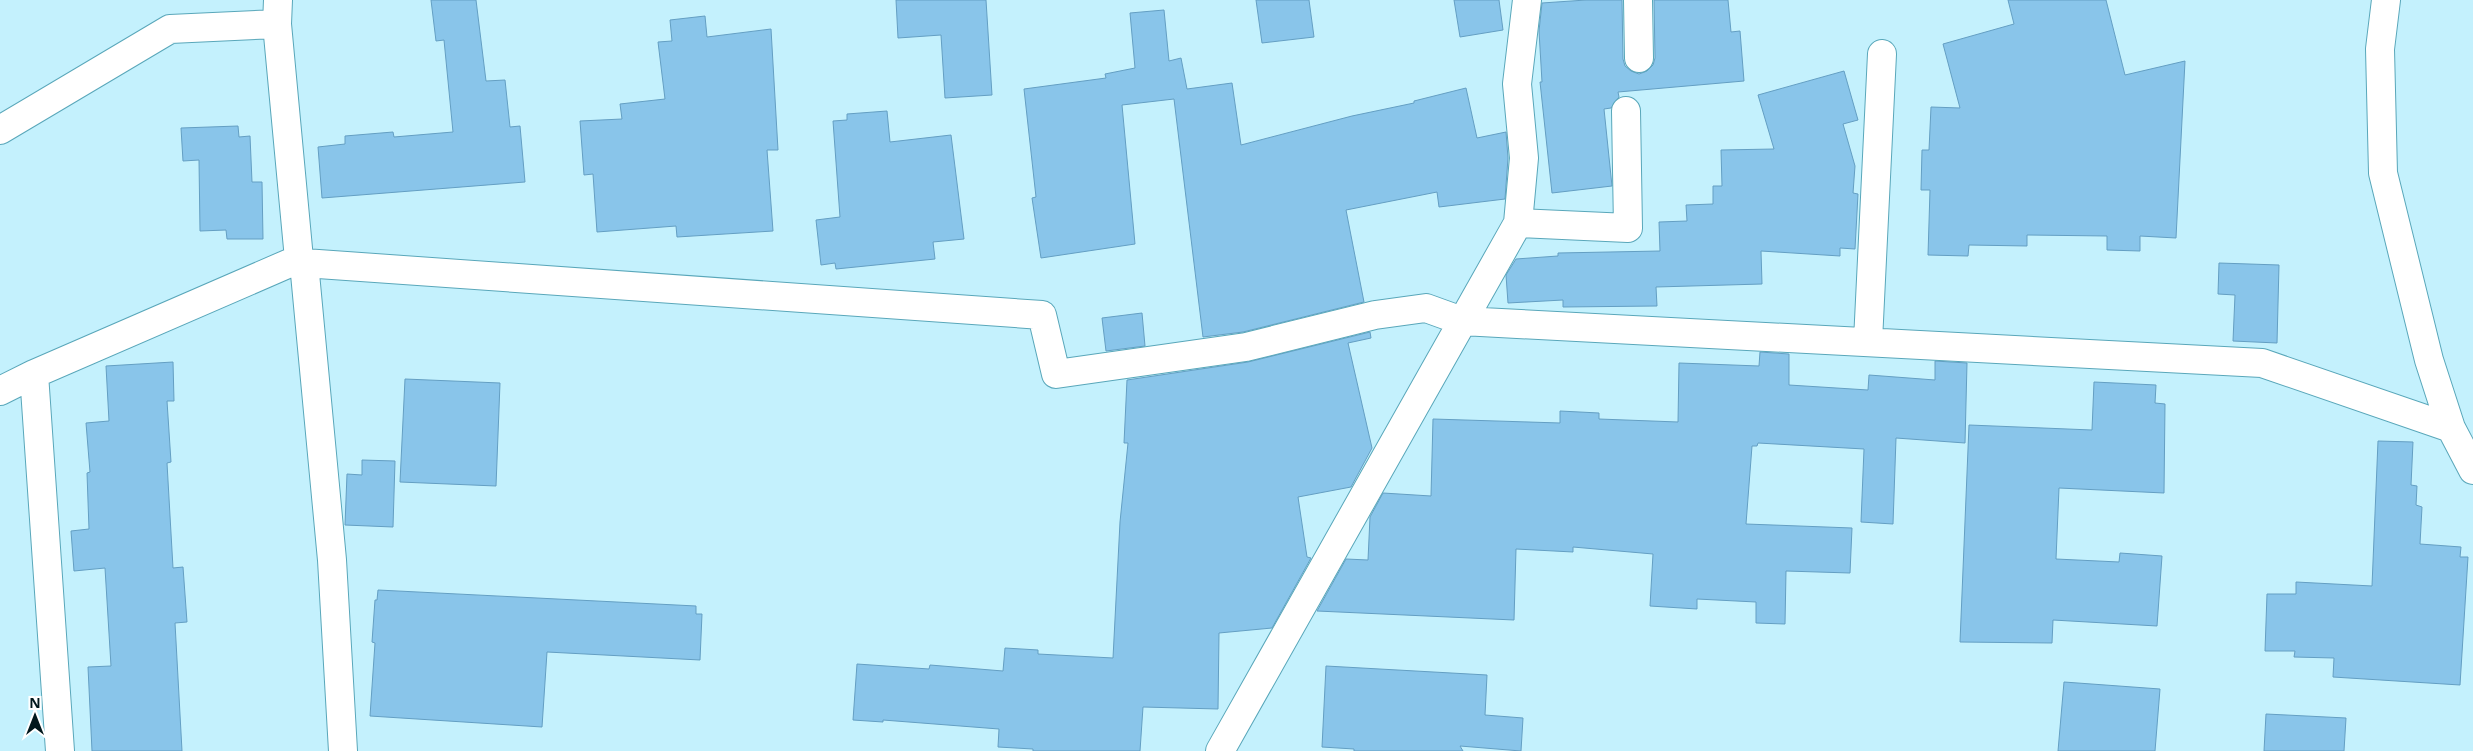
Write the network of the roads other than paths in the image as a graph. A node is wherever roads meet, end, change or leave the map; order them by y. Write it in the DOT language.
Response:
graph roads {
  1 [pos="1527,0"];
  2 [pos="1638,0"];
  3 [pos="2386,0"];
  4 [pos="278,12"];
  5 [pos="1882,54"];
  6 [pos="1639,58"];
  7 [pos="1626,110"];
  8 [pos="0,130"];
  9 [pos="1518,223"];
  10 [pos="302,261"];
  11 [pos="1462,321"];
  12 [pos="1868,341"];
  13 [pos="34,374"];
  14 [pos="0,391"];
  15 [pos="2451,428"];
  16 [pos="2473,470"];
  17 [pos="60,751"];
  18 [pos="343,751"];
  19 [pos="1220,751"];
  1 -- 9 [label="street"];
  2 -- 6 [label="street"];
  3 -- 15 [label="street"];
  4 -- 8 [label="street"];
  4 -- 10 [label="street"];
  5 -- 12 [label="street"];
  7 -- 9 [label="street"];
  9 -- 11 [label="street"];
  10 -- 11 [label="street"];
  10 -- 13 [label="street"];
  10 -- 18 [label="street"];
  11 -- 12 [label="street"];
  11 -- 19 [label="street"];
  12 -- 15 [label="street"];
  13 -- 14 [label="street"];
  13 -- 17 [label="street"];
  15 -- 16 [label="street"];
}
